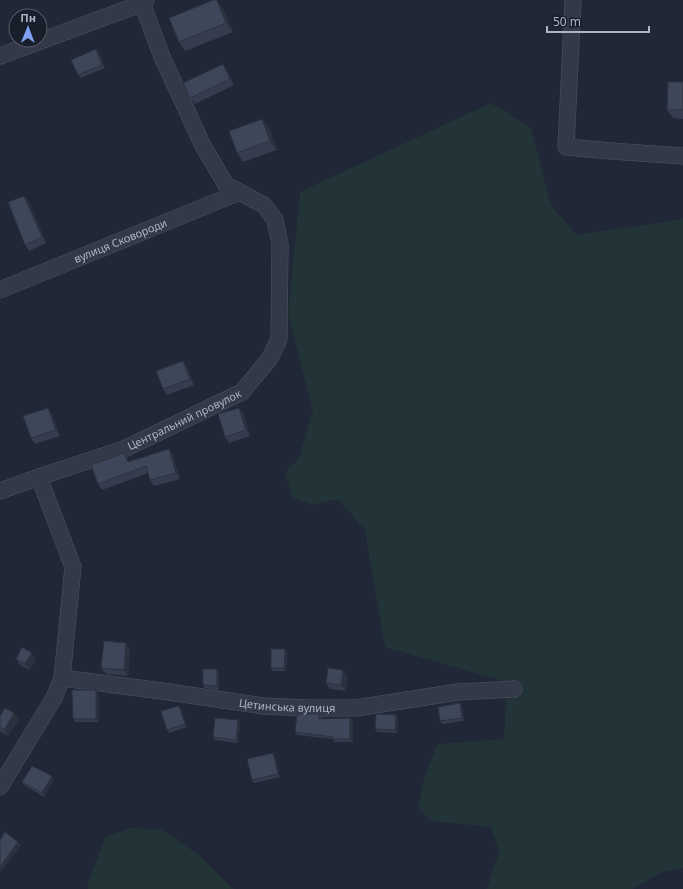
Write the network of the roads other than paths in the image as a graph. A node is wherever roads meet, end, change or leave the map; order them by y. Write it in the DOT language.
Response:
graph roads {
  1 [pos="573,0"];
  2 [pos="143,1"];
  3 [pos="0,56"];
  4 [pos="683,156"];
  5 [pos="240,192"];
  6 [pos="0,290"];
  7 [pos="39,477"];
  8 [pos="0,491"];
  9 [pos="62,678"];
  10 [pos="514,690"];
  11 [pos="0,787"];
  1 -- 4 [label="street"];
  2 -- 3 [label="street"];
  2 -- 5 [label="street, Центральний провулок"];
  5 -- 6 [label="street, вулиця Сковороди"];
  5 -- 7 [label="street, Центральний провулок"];
  7 -- 8 [label="street, Центральний провулок"];
  7 -- 9 [label="street"];
  9 -- 10 [label="street, Цетинська вулиця"];
  9 -- 11 [label="street"];
}
